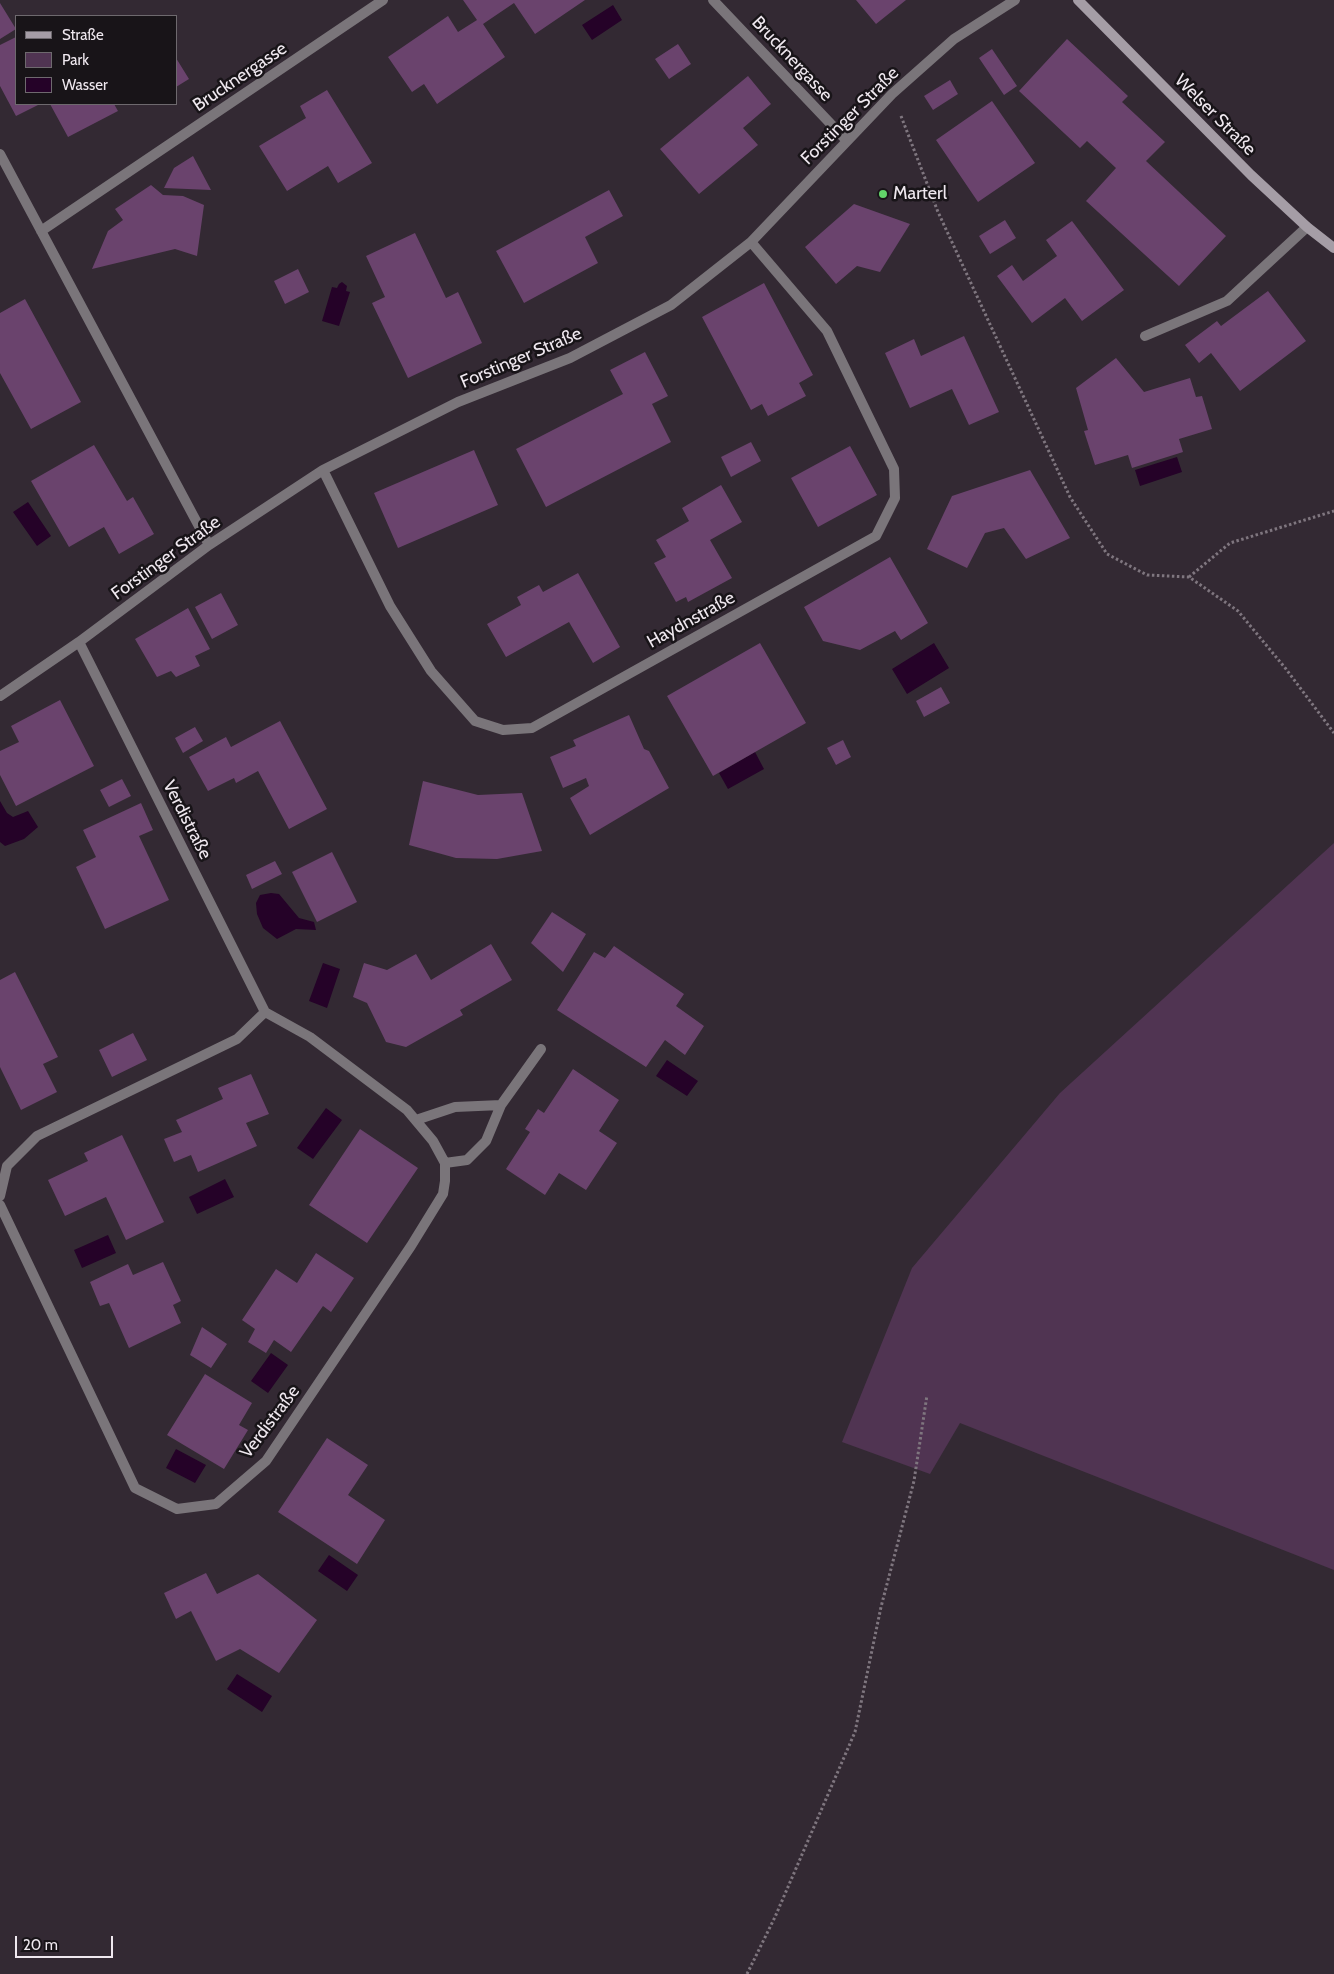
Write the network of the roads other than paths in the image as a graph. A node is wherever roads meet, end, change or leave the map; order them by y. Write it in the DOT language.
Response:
graph roads {
  1 [pos="383,0"];
  2 [pos="713,0"];
  3 [pos="1015,0"];
  4 [pos="1078,0"];
  5 [pos="847,141"];
  6 [pos="0,154"];
  7 [pos="1307,227"];
  8 [pos="41,231"];
  9 [pos="751,242"];
  10 [pos="1334,248"];
  11 [pos="1145,336"];
  12 [pos="323,470"];
  13 [pos="209,545"];
  14 [pos="79,642"];
  15 [pos="0,696"];
  16 [pos="265,1012"];
  17 [pos="541,1049"];
  18 [pos="502,1105"];
  19 [pos="416,1120"];
  20 [pos="445,1163"];
  21 [pos="0,1196"];
  22 [pos="0,1205"];
  1 -- 8 [label="street, Brucknergasse"];
  2 -- 5 [label="street, Brucknergasse"];
  3 -- 5 [label="street, Forstinger Straße"];
  4 -- 7 [label="main road, Welser Straße"];
  5 -- 9 [label="street, Forstinger Straße"];
  6 -- 8 [label="street"];
  7 -- 10 [label="main road, Welser Straße"];
  7 -- 11 [label="street"];
  8 -- 13 [label="street"];
  9 -- 12 [label="street, Forstinger Straße"];
  9 -- 12 [label="street, Haydnstraße"];
  12 -- 13 [label="street, Forstinger Straße"];
  13 -- 14 [label="street, Forstinger Straße"];
  14 -- 15 [label="street, Forstinger Straße"];
  14 -- 16 [label="street, Verdistraße"];
  16 -- 19 [label="street"];
  16 -- 21 [label="street"];
  17 -- 18 [label="street"];
  18 -- 19 [label="street"];
  18 -- 20 [label="street"];
  19 -- 20 [label="street"];
  20 -- 22 [label="street, Verdistraße"];
}
